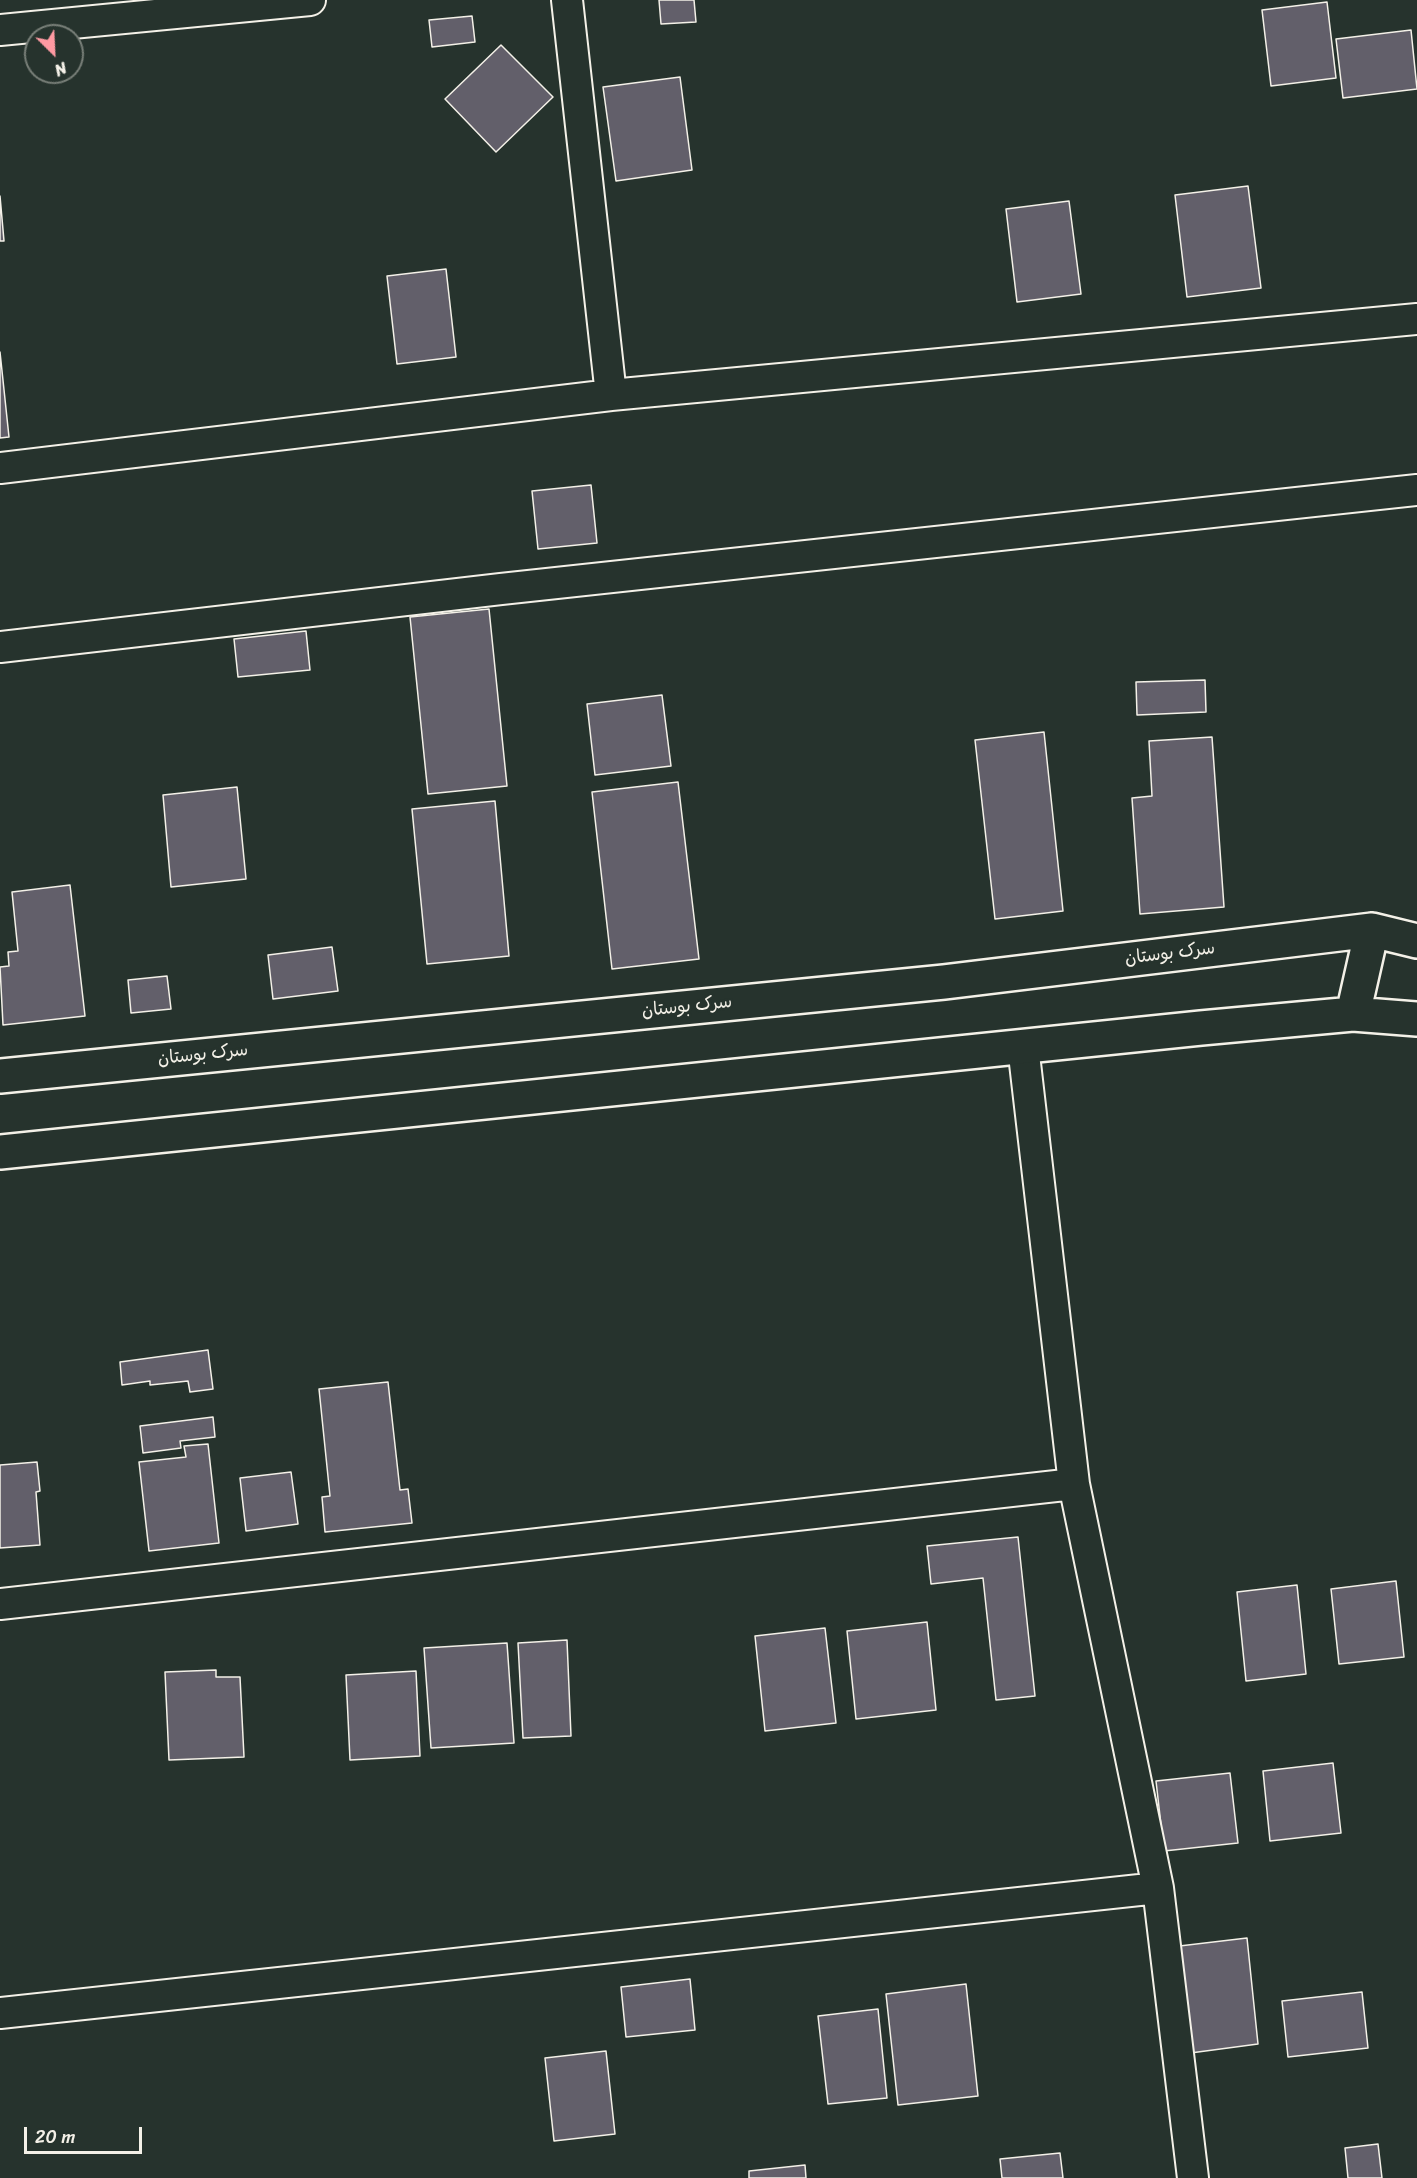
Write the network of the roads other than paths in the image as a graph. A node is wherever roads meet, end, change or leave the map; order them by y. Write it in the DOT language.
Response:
graph roads {
  1 [pos="310,0"];
  2 [pos="567,0"];
  3 [pos="0,30"];
  4 [pos="1417,319"];
  5 [pos="611,395"];
  6 [pos="0,468"];
  7 [pos="1417,490"];
  8 [pos="0,647"];
  9 [pos="1372,930"];
  10 [pos="1417,941"];
  11 [pos="1353,1014"];
  12 [pos="1417,1019"];
  13 [pos="1023,1046"];
  14 [pos="0,1076"];
  15 [pos="0,1152"];
  16 [pos="1074,1484"];
  17 [pos="0,1604"];
  18 [pos="1158,1888"];
  19 [pos="0,2013"];
  20 [pos="1193,2178"];
  1 -- 3 [label="street"];
  2 -- 5 [label="street"];
  4 -- 5 [label="street"];
  5 -- 6 [label="street"];
  7 -- 8 [label="street"];
  9 -- 10 [label="street"];
  9 -- 11 [label="street"];
  9 -- 14 [label="street, سرک بوستان"];
  11 -- 12 [label="street"];
  11 -- 13 [label="street"];
  13 -- 15 [label="street"];
  13 -- 16 [label="street"];
  16 -- 17 [label="street"];
  16 -- 18 [label="street"];
  18 -- 19 [label="street"];
  18 -- 20 [label="street"];
}
